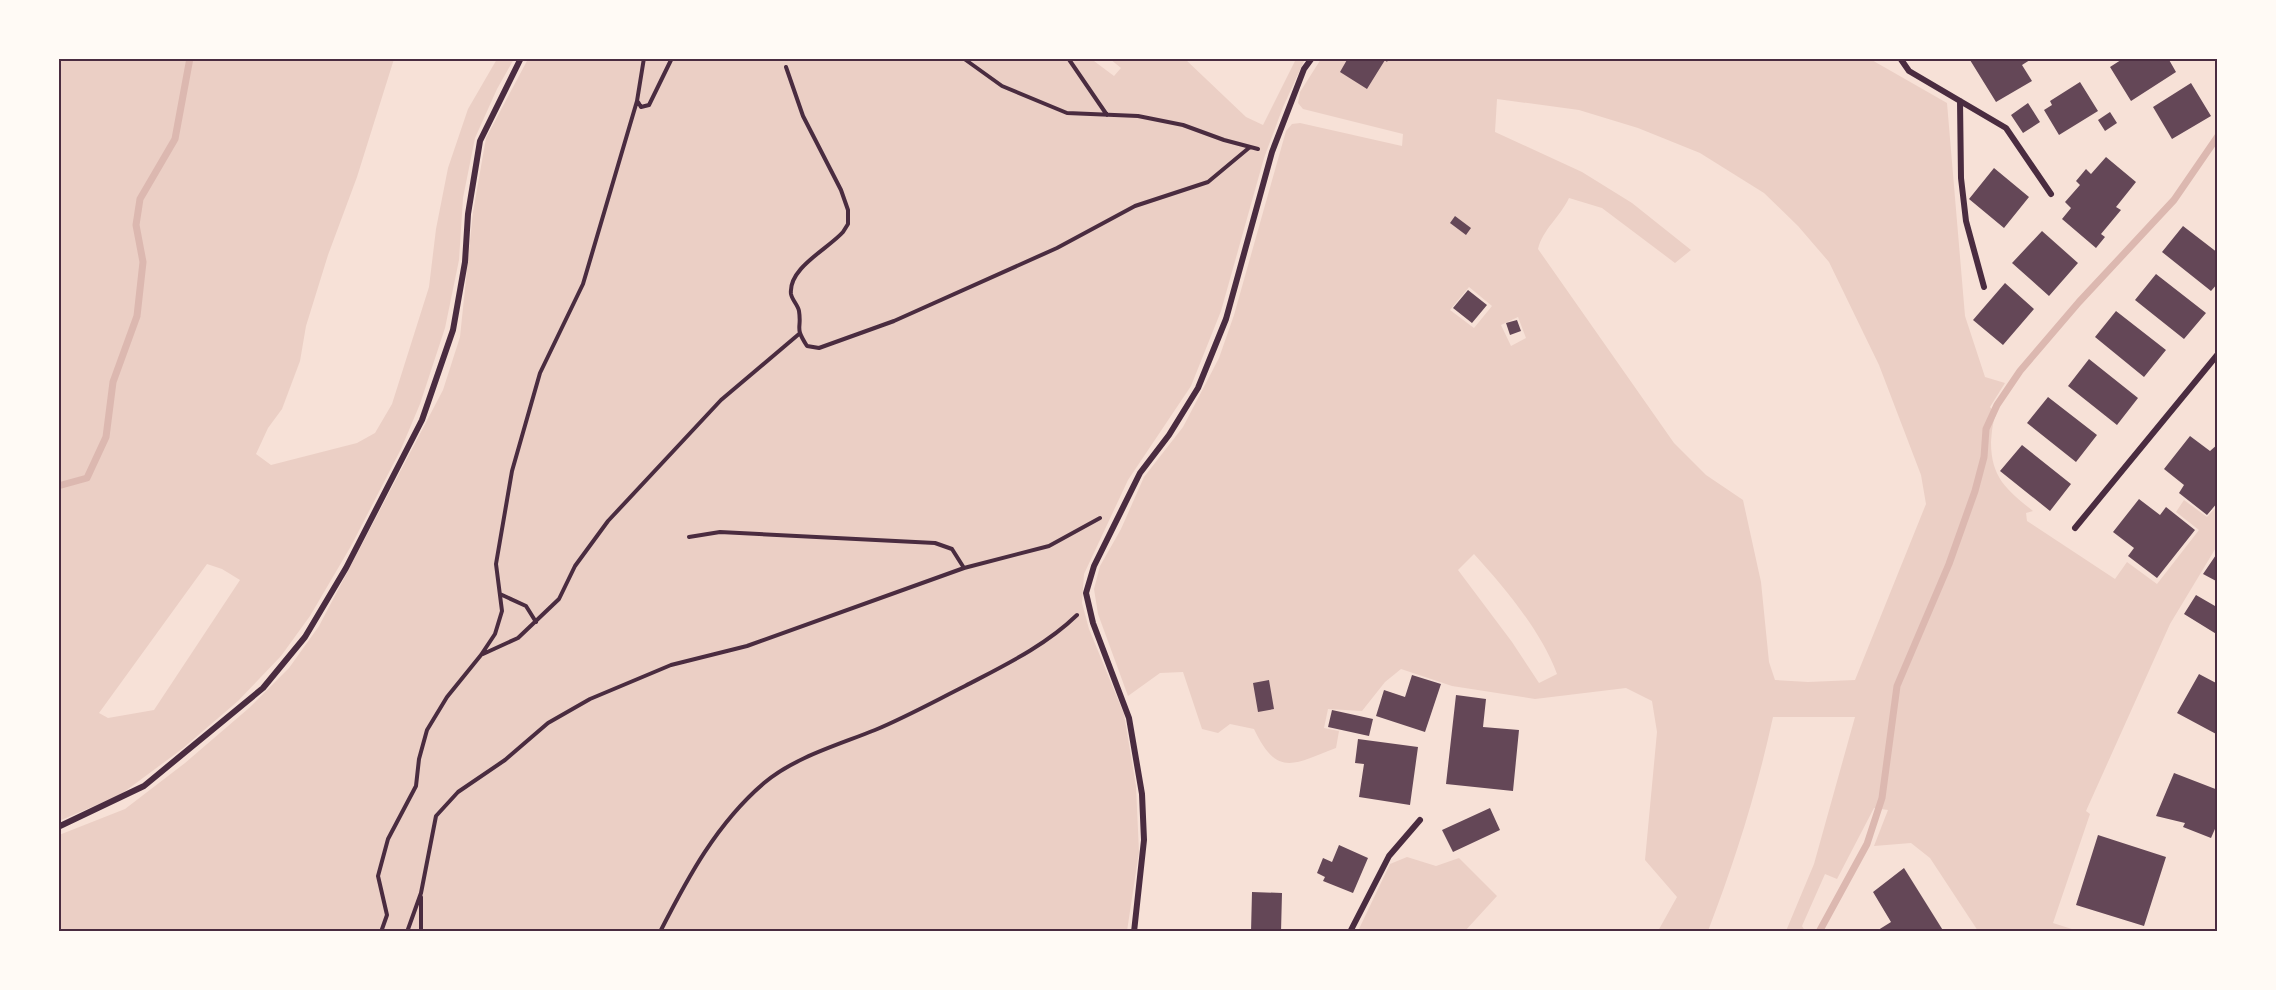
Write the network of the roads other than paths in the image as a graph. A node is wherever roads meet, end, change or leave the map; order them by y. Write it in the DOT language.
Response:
graph roads {
  1 [pos="521,58"];
  2 [pos="1312,58"];
  3 [pos="1900,58"];
  4 [pos="1960,101"];
  5 [pos="2051,194"];
  6 [pos="1984,287"];
  7 [pos="2217,354"];
  8 [pos="2075,528"];
  9 [pos="1420,820"];
  10 [pos="58,827"];
  11 [pos="1134,932"];
  12 [pos="1350,932"];
  1 -- 10 [label="street"];
  2 -- 11 [label="street"];
  3 -- 4 [label="street"];
  4 -- 5 [label="street"];
  4 -- 6 [label="street"];
  7 -- 8 [label="street"];
  9 -- 12 [label="street"];
}
